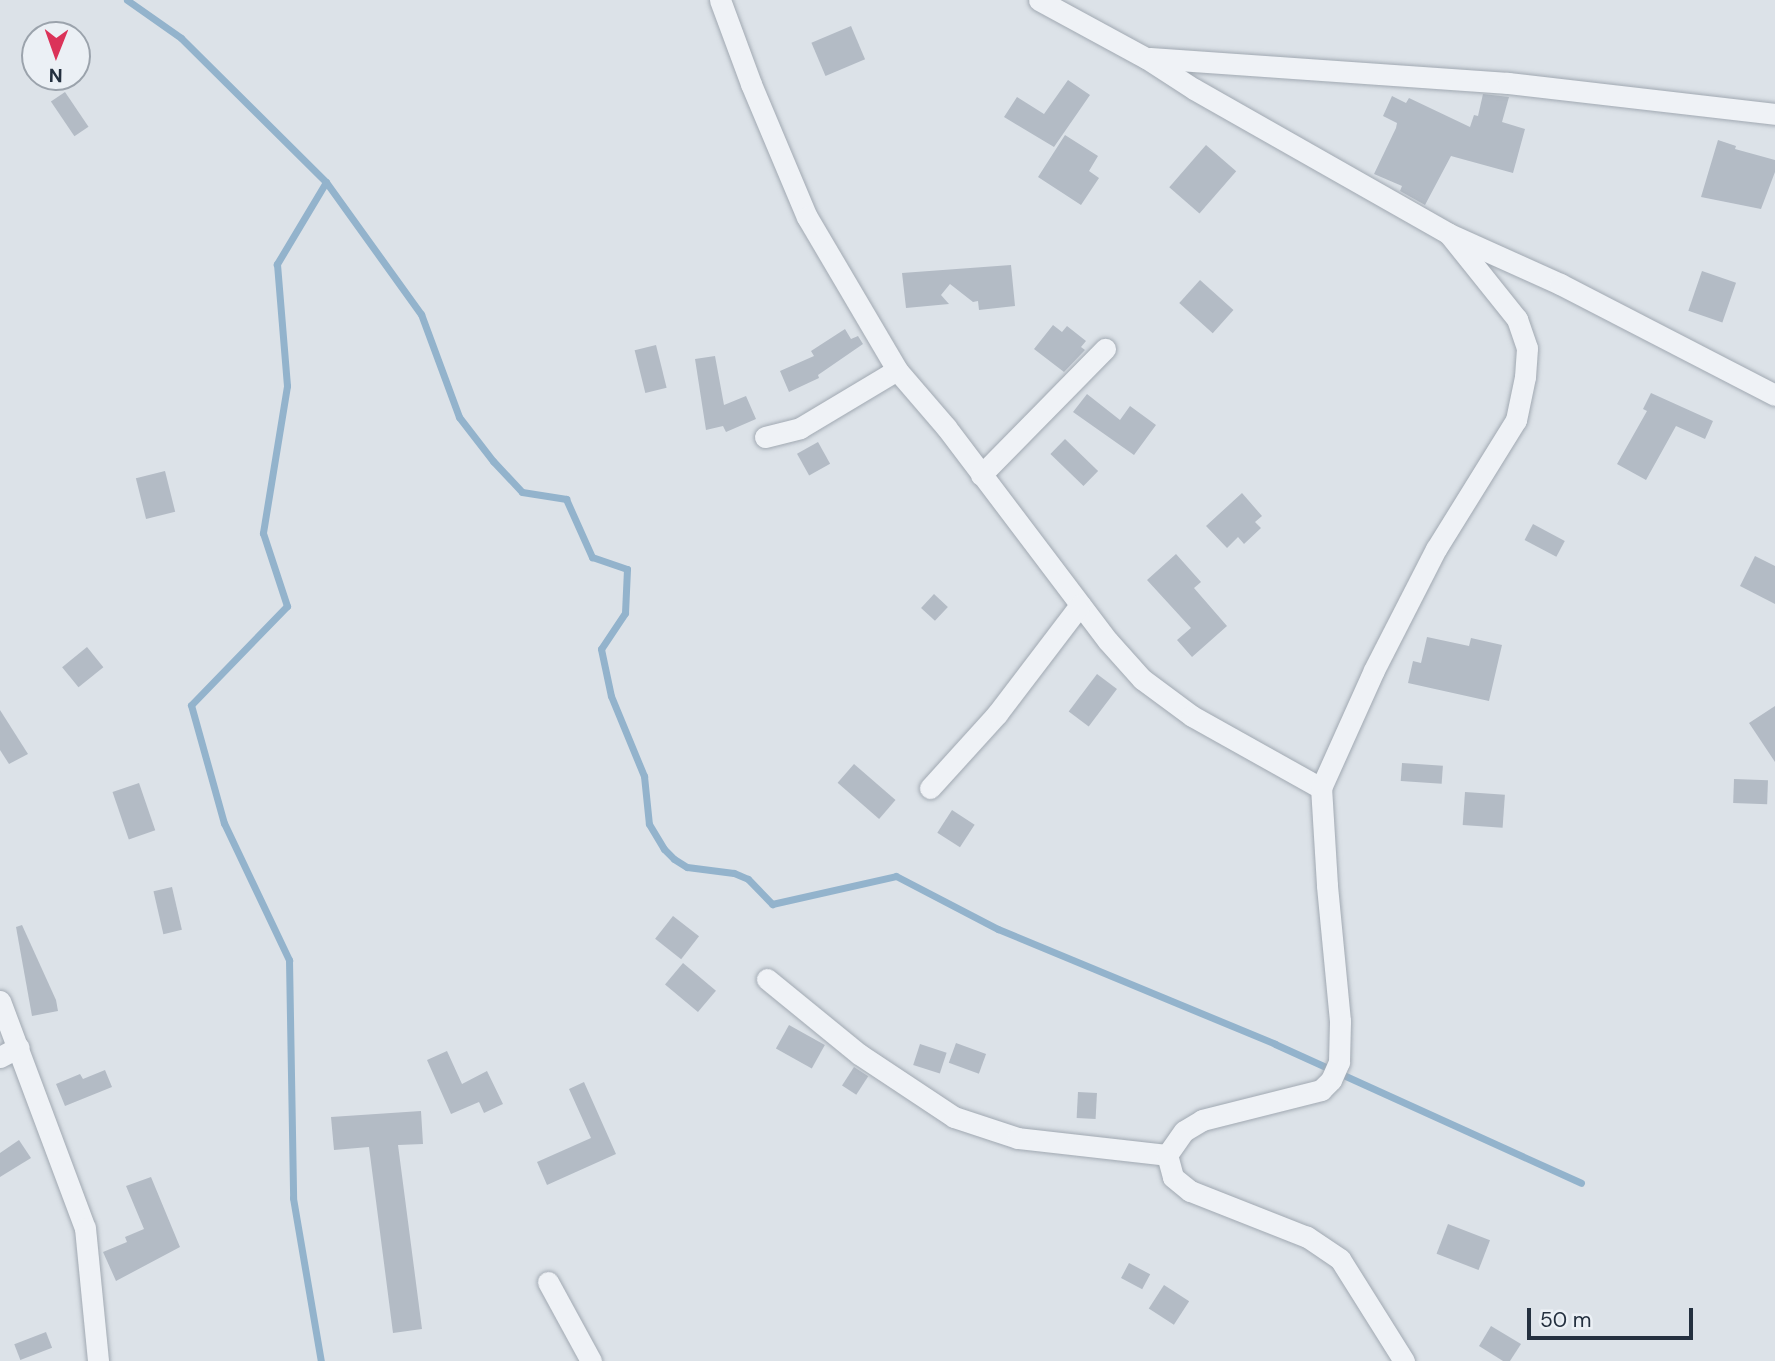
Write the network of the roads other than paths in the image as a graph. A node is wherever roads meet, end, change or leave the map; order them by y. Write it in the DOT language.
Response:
graph roads {
  1 [pos="720,0"];
  2 [pos="1039,0"];
  3 [pos="1146,58"];
  4 [pos="1775,114"];
  5 [pos="1449,234"];
  6 [pos="1105,349"];
  7 [pos="897,369"];
  8 [pos="1775,395"];
  9 [pos="765,437"];
  10 [pos="981,475"];
  11 [pos="1080,604"];
  12 [pos="930,788"];
  13 [pos="1321,788"];
  14 [pos="767,979"];
  15 [pos="0,1001"];
  16 [pos="9,1052"];
  17 [pos="1167,1155"];
  18 [pos="548,1282"];
  19 [pos="98,1361"];
  20 [pos="591,1361"];
  21 [pos="1404,1361"];
  1 -- 7 [label="street"];
  2 -- 3 [label="street"];
  3 -- 4 [label="street"];
  3 -- 5 [label="street"];
  5 -- 8 [label="street"];
  5 -- 13 [label="street"];
  6 -- 10 [label="street"];
  7 -- 9 [label="street"];
  7 -- 10 [label="street"];
  10 -- 11 [label="street"];
  11 -- 12 [label="street"];
  11 -- 13 [label="street"];
  13 -- 17 [label="street"];
  14 -- 17 [label="street"];
  15 -- 16 [label="street"];
  16 -- 19 [label="street"];
  17 -- 21 [label="street"];
  18 -- 20 [label="street"];
}
